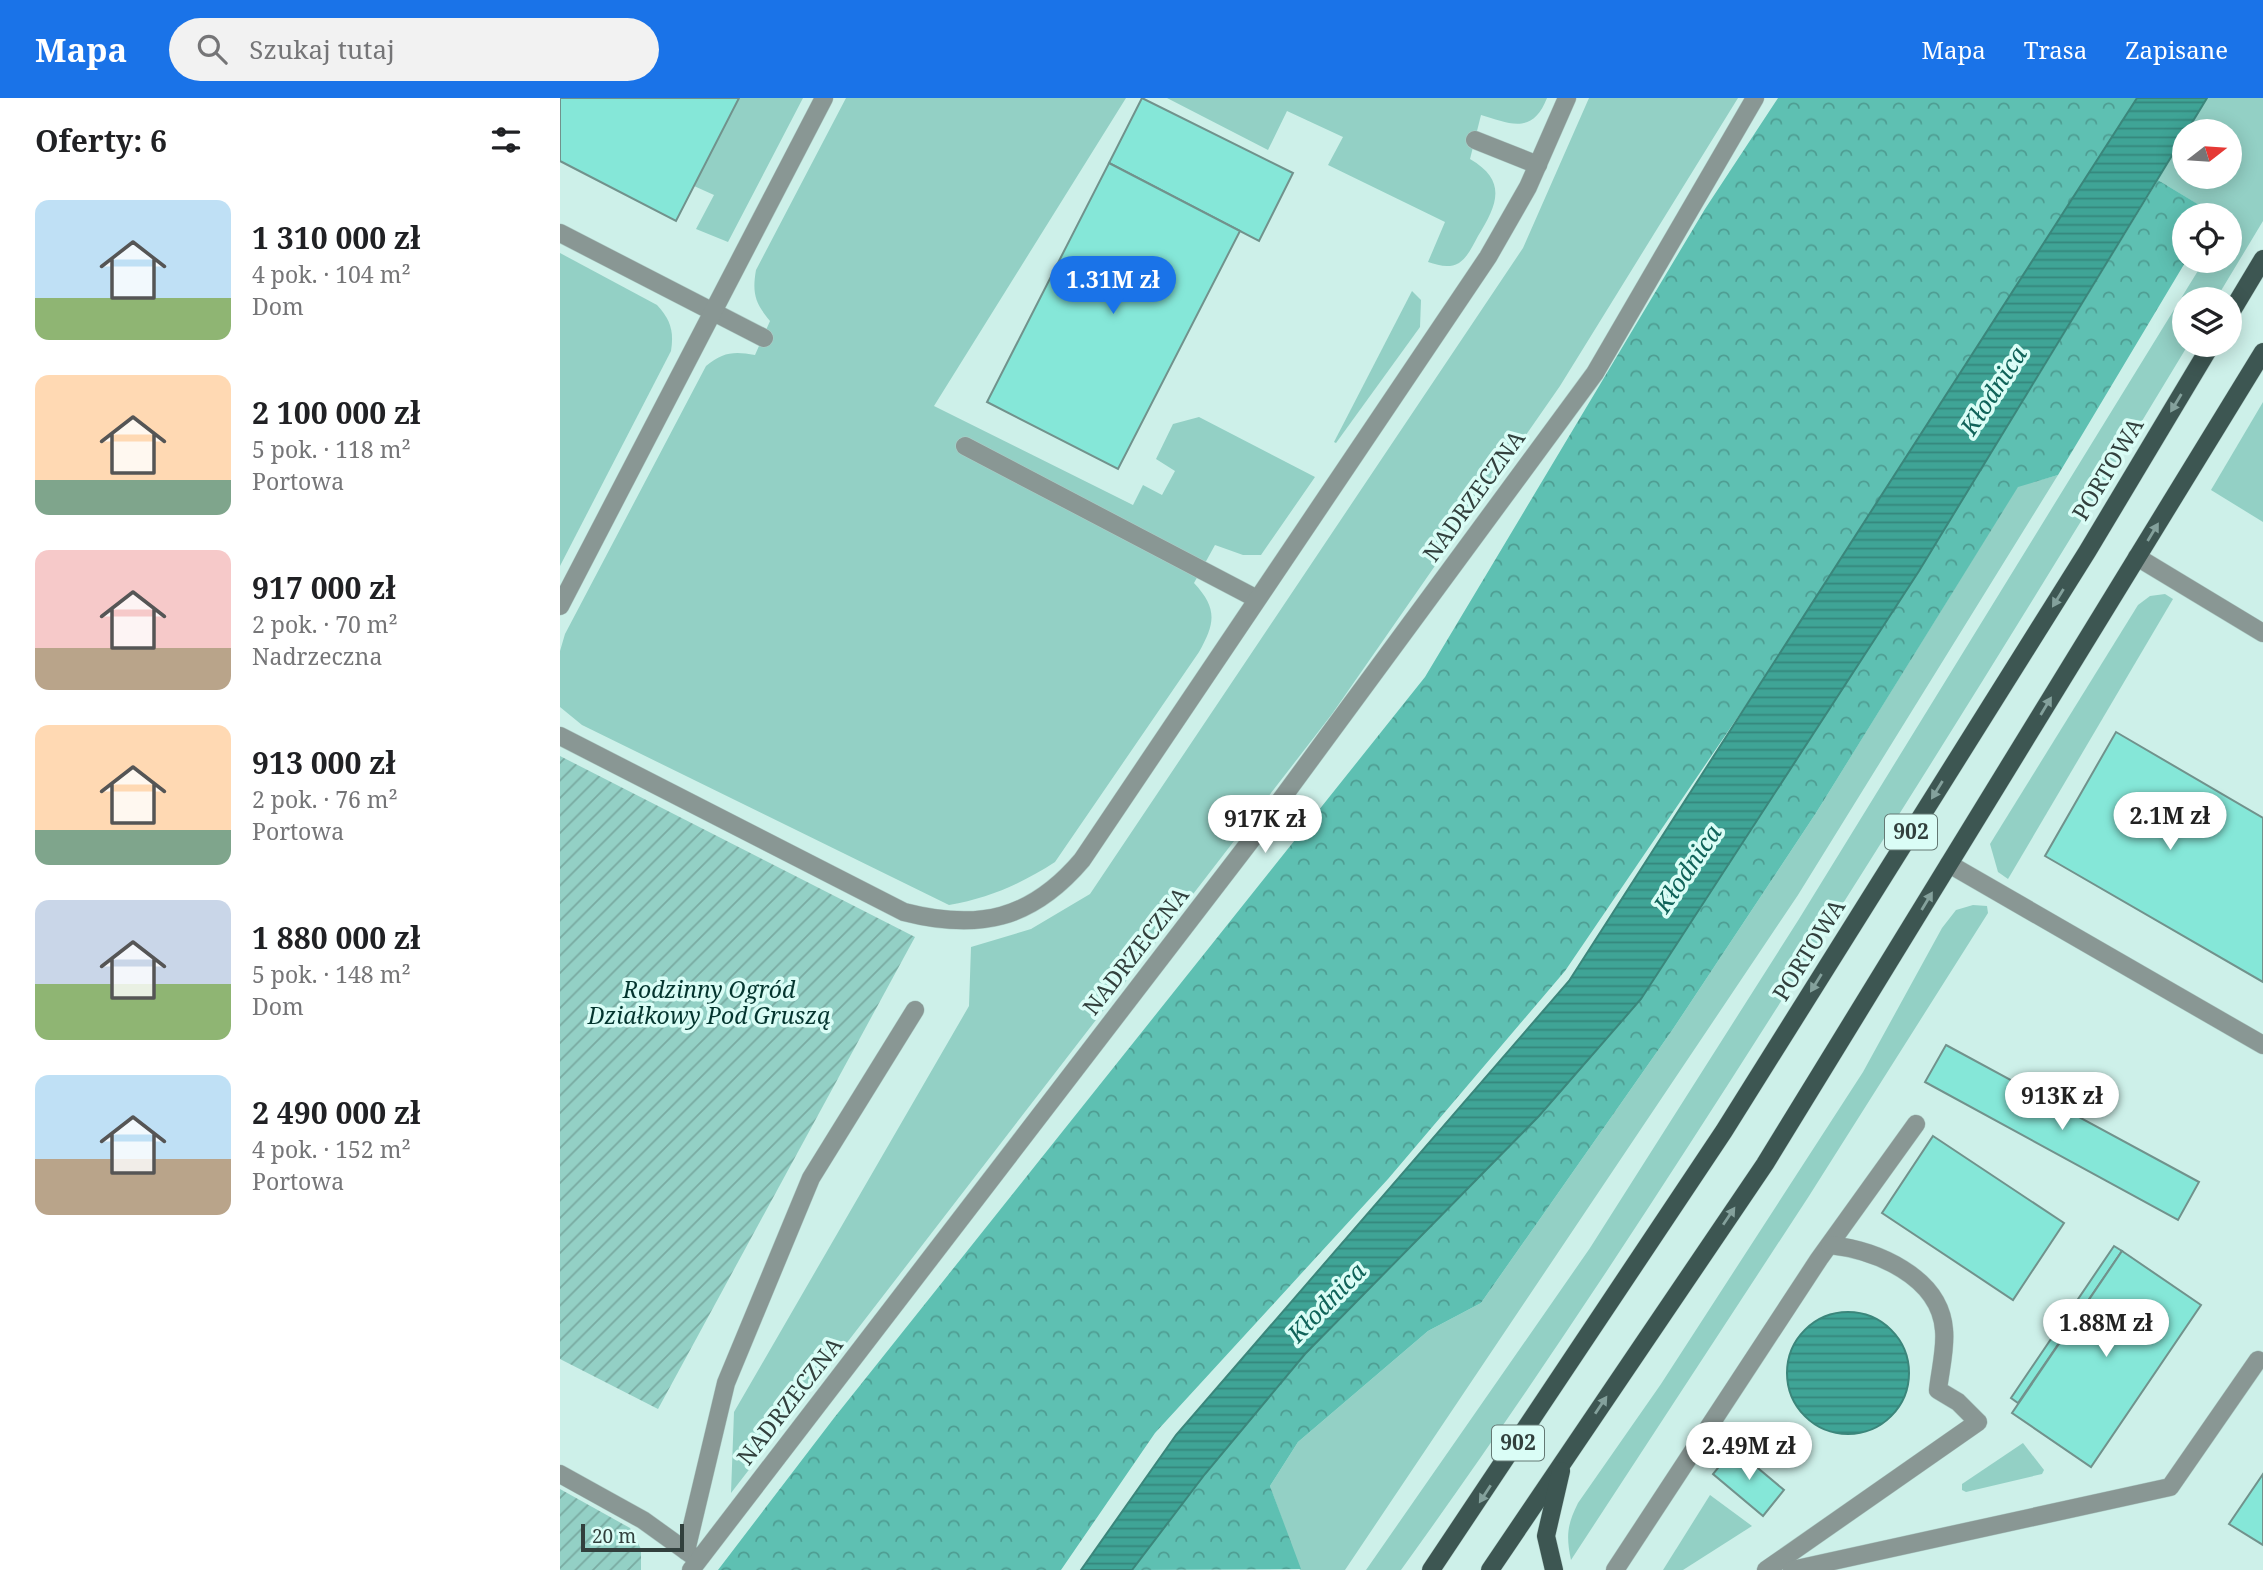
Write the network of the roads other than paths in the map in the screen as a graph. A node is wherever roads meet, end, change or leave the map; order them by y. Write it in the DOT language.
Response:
graph roads {
  1 [pos="824,98"];
  2 [pos="1567,98"];
  3 [pos="1755,98"];
  4 [pos="1475,140"];
  5 [pos="1538,166"];
  6 [pos="560,233"];
  7 [pos="2263,259"];
  8 [pos="2242,294"];
  9 [pos="713,312"];
  10 [pos="764,338"];
  11 [pos="2263,352"];
  12 [pos="2204,357"];
  13 [pos="965,446"];
  14 [pos="2137,557"];
  15 [pos="1257,599"];
  16 [pos="560,606"];
  17 [pos="2263,632"];
  18 [pos="560,736"];
  19 [pos="1949,864"];
  20 [pos="915,1010"];
  21 [pos="2263,1045"];
  22 [pos="1916,1124"];
  23 [pos="1830,1245"];
  24 [pos="2258,1360"];
  25 [pos="1563,1461"];
  26 [pos="560,1474"];
  27 [pos="692,1560"];
  28 [pos="1431,1570"];
  29 [pos="1490,1570"];
  30 [pos="1554,1570"];
  31 [pos="1615,1570"];
  32 [pos="1766,1570"];
  33 [pos="1792,1570"];
  1 -- 9 [label="street"];
  2 -- 5 [label="street"];
  3 -- 27 [label="street, NADRZECZNA"];
  4 -- 5 [label="street"];
  5 -- 15 [label="street"];
  6 -- 9 [label="street"];
  7 -- 8 [label="main road"];
  9 -- 10 [label="street"];
  9 -- 16 [label="street"];
  14 -- 11 [label="main road, 902, one-way"];
  12 -- 28 [label="main road, PORTOWA / 902, one-way"];
  13 -- 15 [label="street"];
  14 -- 17 [label="street"];
  19 -- 14 [label="main road, 902, one-way"];
  15 -- 18 [label="street"];
  19 -- 21 [label="street"];
  25 -- 19 [label="main road, 902, one-way"];
  20 -- 27 [label="street"];
  22 -- 23 [label="street"];
  23 -- 31 [label="street"];
  23 -- 32 [label="street"];
  24 -- 33 [label="street"];
  25 -- 29 [label="main road, 902"];
  25 -- 30 [label="main road"];
  26 -- 27 [label="street"];
}
